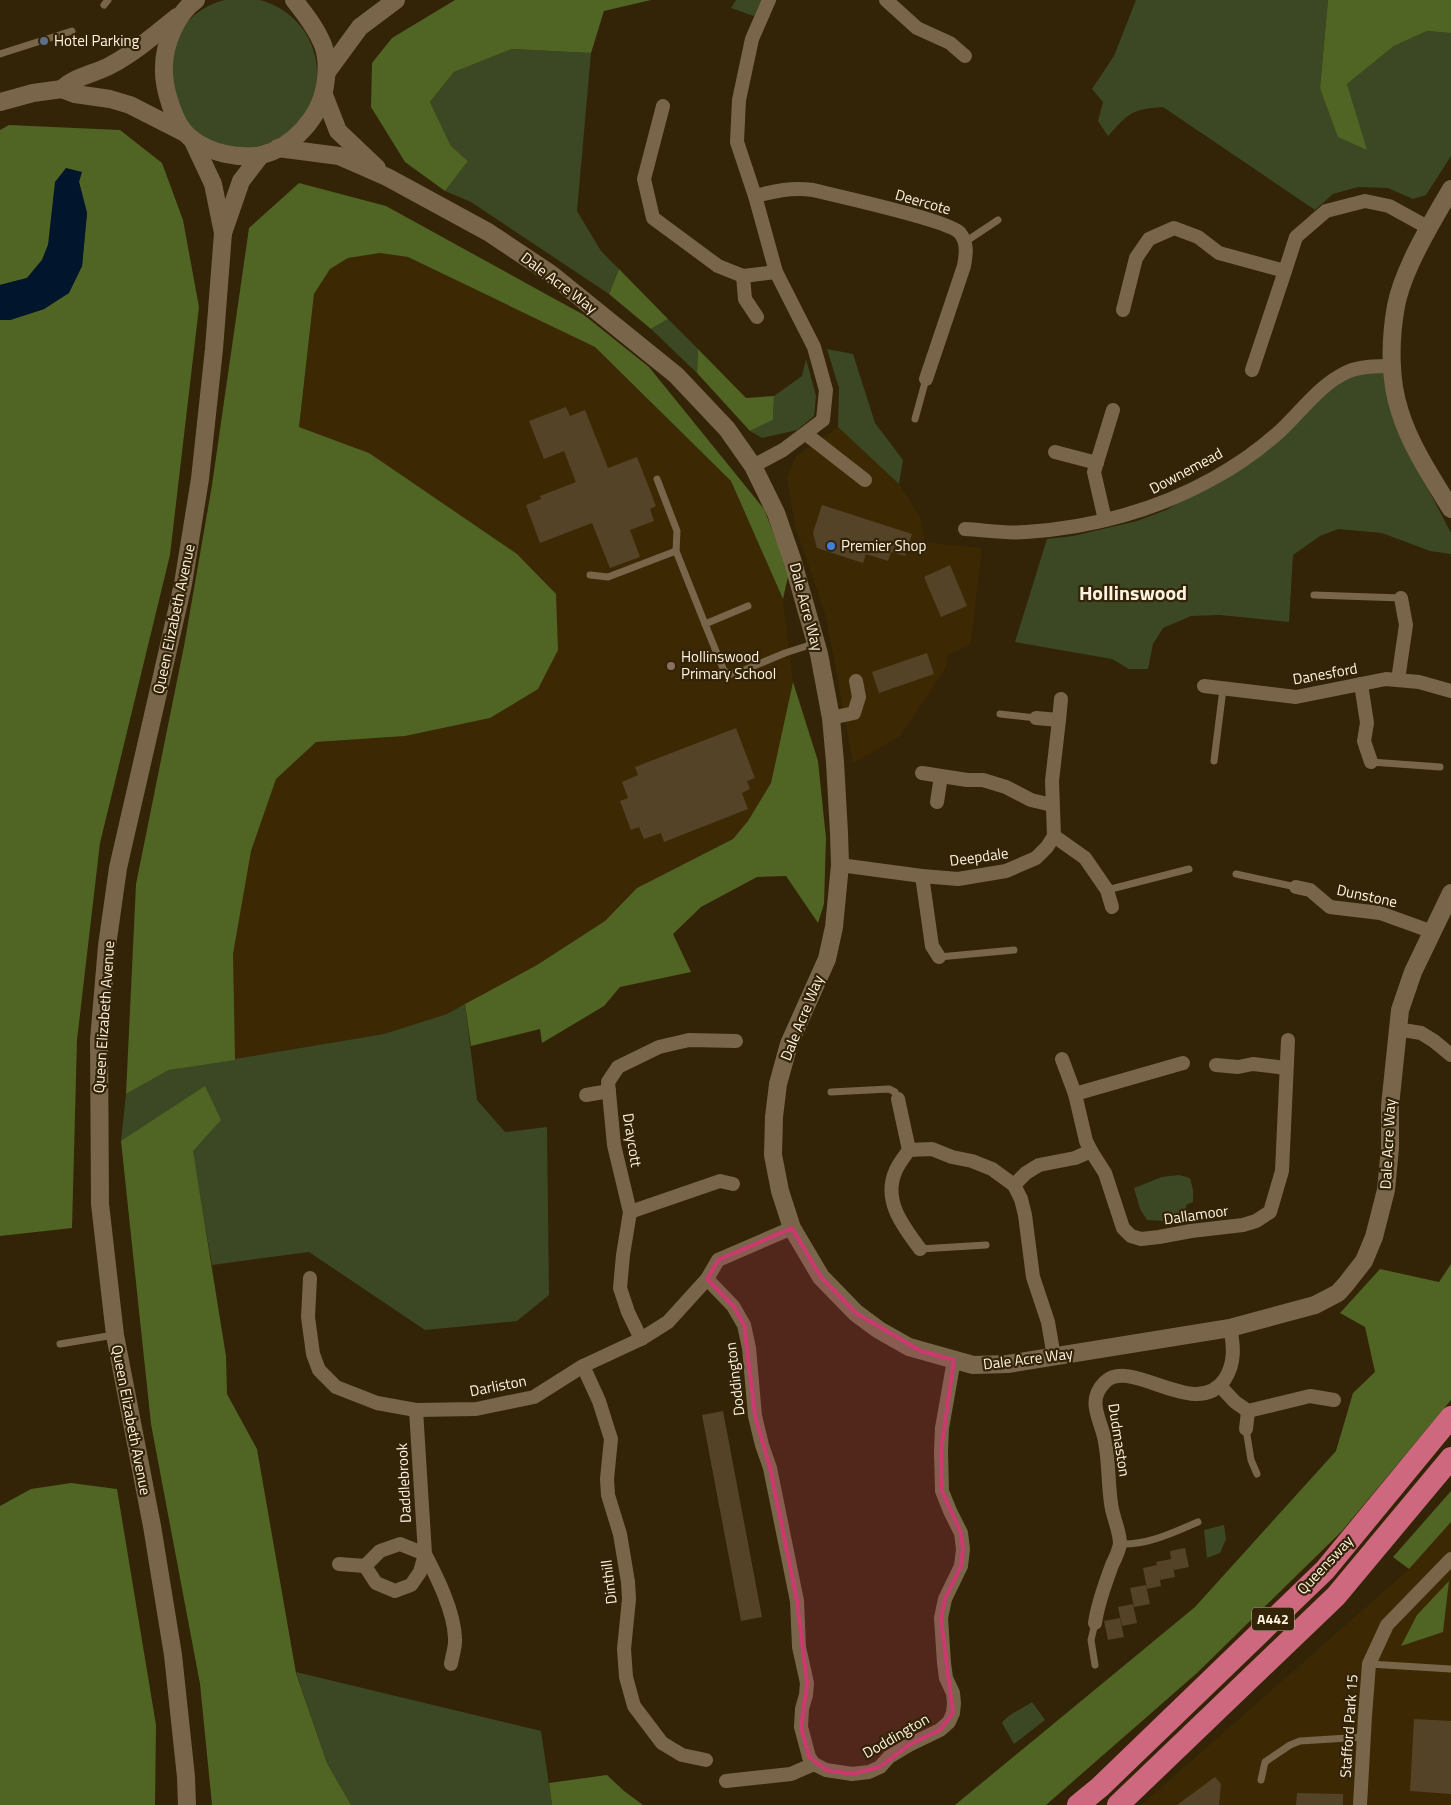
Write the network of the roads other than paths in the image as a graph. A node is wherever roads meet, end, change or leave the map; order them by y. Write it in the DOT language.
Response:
graph roads {
  1 [pos="195,0"];
  2 [pos="294,0"];
  3 [pos="396,0"];
  4 [pos="768,0"];
  5 [pos="886,0"];
  6 [pos="180,16"];
  7 [pos="72,32"];
  8 [pos="0,54"];
  9 [pos="965,56"];
  10 [pos="327,72"];
  11 [pos="62,89"];
  12 [pos="324,95"];
  13 [pos="0,102"];
  14 [pos="663,106"];
  15 [pos="189,136"];
  16 [pos="278,148"];
  17 [pos="261,155"];
  18 [pos="386,177"];
  19 [pos="1451,189"];
  20 [pos="755,196"];
  21 [pos="998,220"];
  22 [pos="1428,228"];
  23 [pos="223,233"];
  24 [pos="965,242"];
  25 [pos="1285,271"];
  26 [pos="776,272"];
  27 [pos="743,276"];
  28 [pos="1124,310"];
  29 [pos="757,317"];
  30 [pos="1392,366"];
  31 [pos="1252,370"];
  32 [pos="926,379"];
  33 [pos="1113,410"];
  34 [pos="915,419"];
  35 [pos="806,434"];
  36 [pos="1055,452"];
  37 [pos="1097,463"];
  38 [pos="753,466"];
  39 [pos="657,479"];
  40 [pos="865,480"];
  41 [pos="1451,509"];
  42 [pos="1105,520"];
  43 [pos="965,529"];
  44 [pos="676,551"];
  45 [pos="590,575"];
  46 [pos="1314,595"];
  47 [pos="1401,598"];
  48 [pos="748,606"];
  49 [pos="705,624"];
  50 [pos="816,643"];
  51 [pos="1398,680"];
  52 [pos="856,681"];
  53 [pos="1360,684"];
  54 [pos="1204,686"];
  55 [pos="1223,689"];
  56 [pos="1451,691"];
  57 [pos="1061,698"];
  58 [pos="1000,714"];
  59 [pos="831,718"];
  60 [pos="1036,718"];
  61 [pos="1059,720"];
  62 [pos="1214,761"];
  63 [pos="1371,762"];
  64 [pos="1440,767"];
  65 [pos="922,773"];
  66 [pos="942,776"];
  67 [pos="937,802"];
  68 [pos="1052,805"];
  69 [pos="1054,836"];
  70 [pos="840,864"];
  71 [pos="1189,869"];
  72 [pos="1236,874"];
  73 [pos="922,876"];
  74 [pos="1296,887"];
  75 [pos="1107,890"];
  76 [pos="1451,893"];
  77 [pos="1112,907"];
  78 [pos="1433,932"];
  79 [pos="1014,950"];
  80 [pos="939,957"];
  81 [pos="1397,1029"];
  82 [pos="1288,1040"];
  83 [pos="736,1041"];
  84 [pos="1451,1055"];
  85 [pos="1062,1059"];
  86 [pos="1183,1063"];
  87 [pos="1216,1065"];
  88 [pos="1286,1068"];
  89 [pos="609,1091"];
  90 [pos="831,1092"];
  91 [pos="1075,1094"];
  92 [pos="586,1095"];
  93 [pos="898,1099"];
  94 [pos="909,1150"];
  95 [pos="1090,1151"];
  96 [pos="733,1184"];
  97 [pos="1014,1185"];
  98 [pos="630,1212"];
  99 [pos="792,1228"];
  100 [pos="986,1245"];
  101 [pos="920,1249"];
  102 [pos="310,1278"];
  103 [pos="707,1279"];
  104 [pos="1230,1328"];
  105 [pos="115,1335"];
  106 [pos="641,1339"];
  107 [pos="60,1344"];
  108 [pos="1054,1357"];
  109 [pos="954,1360"];
  110 [pos="583,1366"];
  111 [pos="1220,1386"];
  112 [pos="1334,1400"];
  113 [pos="416,1410"];
  114 [pos="1248,1411"];
  115 [pos="1451,1417"];
  116 [pos="1246,1429"];
  117 [pos="1451,1458"];
  118 [pos="1257,1474"];
  119 [pos="1198,1522"];
  120 [pos="1120,1544"];
  121 [pos="425,1554"];
  122 [pos="1451,1559"];
  123 [pos="339,1564"];
  124 [pos="365,1566"];
  125 [pos="1096,1623"];
  126 [pos="451,1664"];
  127 [pos="1370,1664"];
  128 [pos="1095,1665"];
  129 [pos="1451,1669"];
  130 [pos="1364,1737"];
  131 [pos="706,1760"];
  132 [pos="814,1764"];
  133 [pos="1261,1780"];
  134 [pos="726,1781"];
  135 [pos="187,1805"];
  136 [pos="1078,1805"];
  137 [pos="1118,1805"];
  138 [pos="1360,1805"];
  1 -- 6 [label="street"];
  2 -- 10 [label="street"];
  3 -- 10 [label="street"];
  4 -- 20 [label="street"];
  5 -- 9 [label="street"];
  6 -- 11 [label="street"];
  6 -- 15 [label="street, Queen Elizabeth Avenue"];
  7 -- 8 [label="lane"];
  10 -- 12 [label="street"];
  11 -- 13 [label="street"];
  11 -- 15 [label="street"];
  12 -- 16 [label="street"];
  12 -- 18 [label="street, Dale Acre Way"];
  14 -- 27 [label="street"];
  15 -- 17 [label="street"];
  15 -- 23 [label="street, Queen Elizabeth Avenue"];
  16 -- 17 [label="street"];
  16 -- 18 [label="street, Dale Acre Way"];
  17 -- 23 [label="street, Queen Elizabeth Avenue"];
  18 -- 38 [label="street, Dale Acre Way"];
  19 -- 22 [label="street"];
  20 -- 24 [label="street, Deercote"];
  20 -- 26 [label="street"];
  21 -- 24 [label="lane"];
  22 -- 25 [label="street"];
  22 -- 30 [label="street"];
  23 -- 105 [label="street, Queen Elizabeth Avenue"];
  24 -- 32 [label="street"];
  25 -- 28 [label="street"];
  25 -- 31 [label="street"];
  26 -- 27 [label="street"];
  26 -- 35 [label="street"];
  27 -- 29 [label="street"];
  30 -- 41 [label="street"];
  30 -- 42 [label="street, Downemead"];
  32 -- 34 [label="lane"];
  33 -- 37 [label="street"];
  35 -- 38 [label="street"];
  35 -- 40 [label="street"];
  36 -- 37 [label="street"];
  37 -- 42 [label="street"];
  38 -- 50 [label="street, Dale Acre Way"];
  39 -- 44 [label="lane"];
  42 -- 43 [label="street, Downemead"];
  44 -- 45 [label="lane"];
  44 -- 49 [label="lane"];
  46 -- 47 [label="lane"];
  47 -- 51 [label="street"];
  48 -- 49 [label="lane"];
  49 -- 50 [label="lane"];
  50 -- 59 [label="street, Dale Acre Way"];
  51 -- 53 [label="street, Danesford"];
  51 -- 56 [label="street, Danesford"];
  52 -- 59 [label="street"];
  53 -- 55 [label="street, Danesford"];
  53 -- 63 [label="street"];
  54 -- 55 [label="street, Danesford"];
  55 -- 62 [label="lane"];
  57 -- 61 [label="street"];
  58 -- 60 [label="lane"];
  59 -- 70 [label="street, Dale Acre Way"];
  60 -- 61 [label="street"];
  61 -- 68 [label="street"];
  63 -- 64 [label="lane"];
  65 -- 66 [label="street"];
  66 -- 67 [label="street"];
  66 -- 68 [label="street"];
  68 -- 69 [label="street"];
  69 -- 73 [label="street, Deepdale"];
  69 -- 75 [label="street"];
  70 -- 73 [label="street, Deepdale"];
  70 -- 99 [label="street, Dale Acre Way"];
  71 -- 75 [label="lane"];
  72 -- 74 [label="lane"];
  73 -- 80 [label="street"];
  74 -- 78 [label="street, Dunstone"];
  75 -- 77 [label="street"];
  76 -- 78 [label="street, Dale Acre Way"];
  78 -- 81 [label="street, Dale Acre Way"];
  79 -- 80 [label="lane"];
  81 -- 84 [label="street"];
  81 -- 104 [label="street, Dale Acre Way"];
  82 -- 88 [label="street, Dallamoor"];
  83 -- 89 [label="street, Draycott"];
  85 -- 91 [label="street, Dallamoor"];
  86 -- 91 [label="street"];
  87 -- 88 [label="street"];
  88 -- 95 [label="street, Dallamoor"];
  89 -- 92 [label="street"];
  89 -- 98 [label="street, Draycott"];
  90 -- 93 [label="lane"];
  91 -- 95 [label="street, Dallamoor"];
  93 -- 94 [label="street"];
  94 -- 97 [label="street"];
  94 -- 101 [label="street"];
  95 -- 97 [label="street"];
  96 -- 98 [label="street"];
  97 -- 108 [label="street"];
  98 -- 106 [label="street, Draycott"];
  99 -- 103 [label="street, Darliston"];
  99 -- 109 [label="street, Dale Acre Way"];
  100 -- 101 [label="lane"];
  102 -- 113 [label="street, Darliston"];
  103 -- 106 [label="street, Darliston"];
  103 -- 132 [label="street, Doddington"];
  104 -- 108 [label="street, Dale Acre Way"];
  104 -- 111 [label="street"];
  105 -- 107 [label="lane"];
  105 -- 135 [label="street, Queen Elizabeth Avenue"];
  106 -- 110 [label="street, Darliston"];
  108 -- 109 [label="street, Dale Acre Way"];
  109 -- 132 [label="street, Doddington"];
  110 -- 113 [label="street, Darliston"];
  110 -- 131 [label="street, Dinthill"];
  111 -- 114 [label="street"];
  111 -- 120 [label="street, Dudmaston"];
  112 -- 114 [label="street"];
  113 -- 121 [label="street, Daddlebrook"];
  114 -- 116 [label="street"];
  115 -- 136 [label="highway, Queensway / A442"];
  116 -- 118 [label="lane"];
  117 -- 137 [label="highway, Queensway / A442"];
  119 -- 120 [label="lane"];
  120 -- 125 [label="street"];
  121 -- 124 [label="street, Daddlebrook"];
  121 -- 124 [label="street, Daddlebrook"];
  121 -- 126 [label="street, Daddlebrook"];
  122 -- 127 [label="street, Stafford Park 15"];
  123 -- 124 [label="street"];
  125 -- 128 [label="lane"];
  127 -- 129 [label="lane"];
  127 -- 130 [label="street, Stafford Park 15"];
  130 -- 133 [label="lane"];
  130 -- 138 [label="street, Stafford Park 15"];
  132 -- 134 [label="street"];
}
